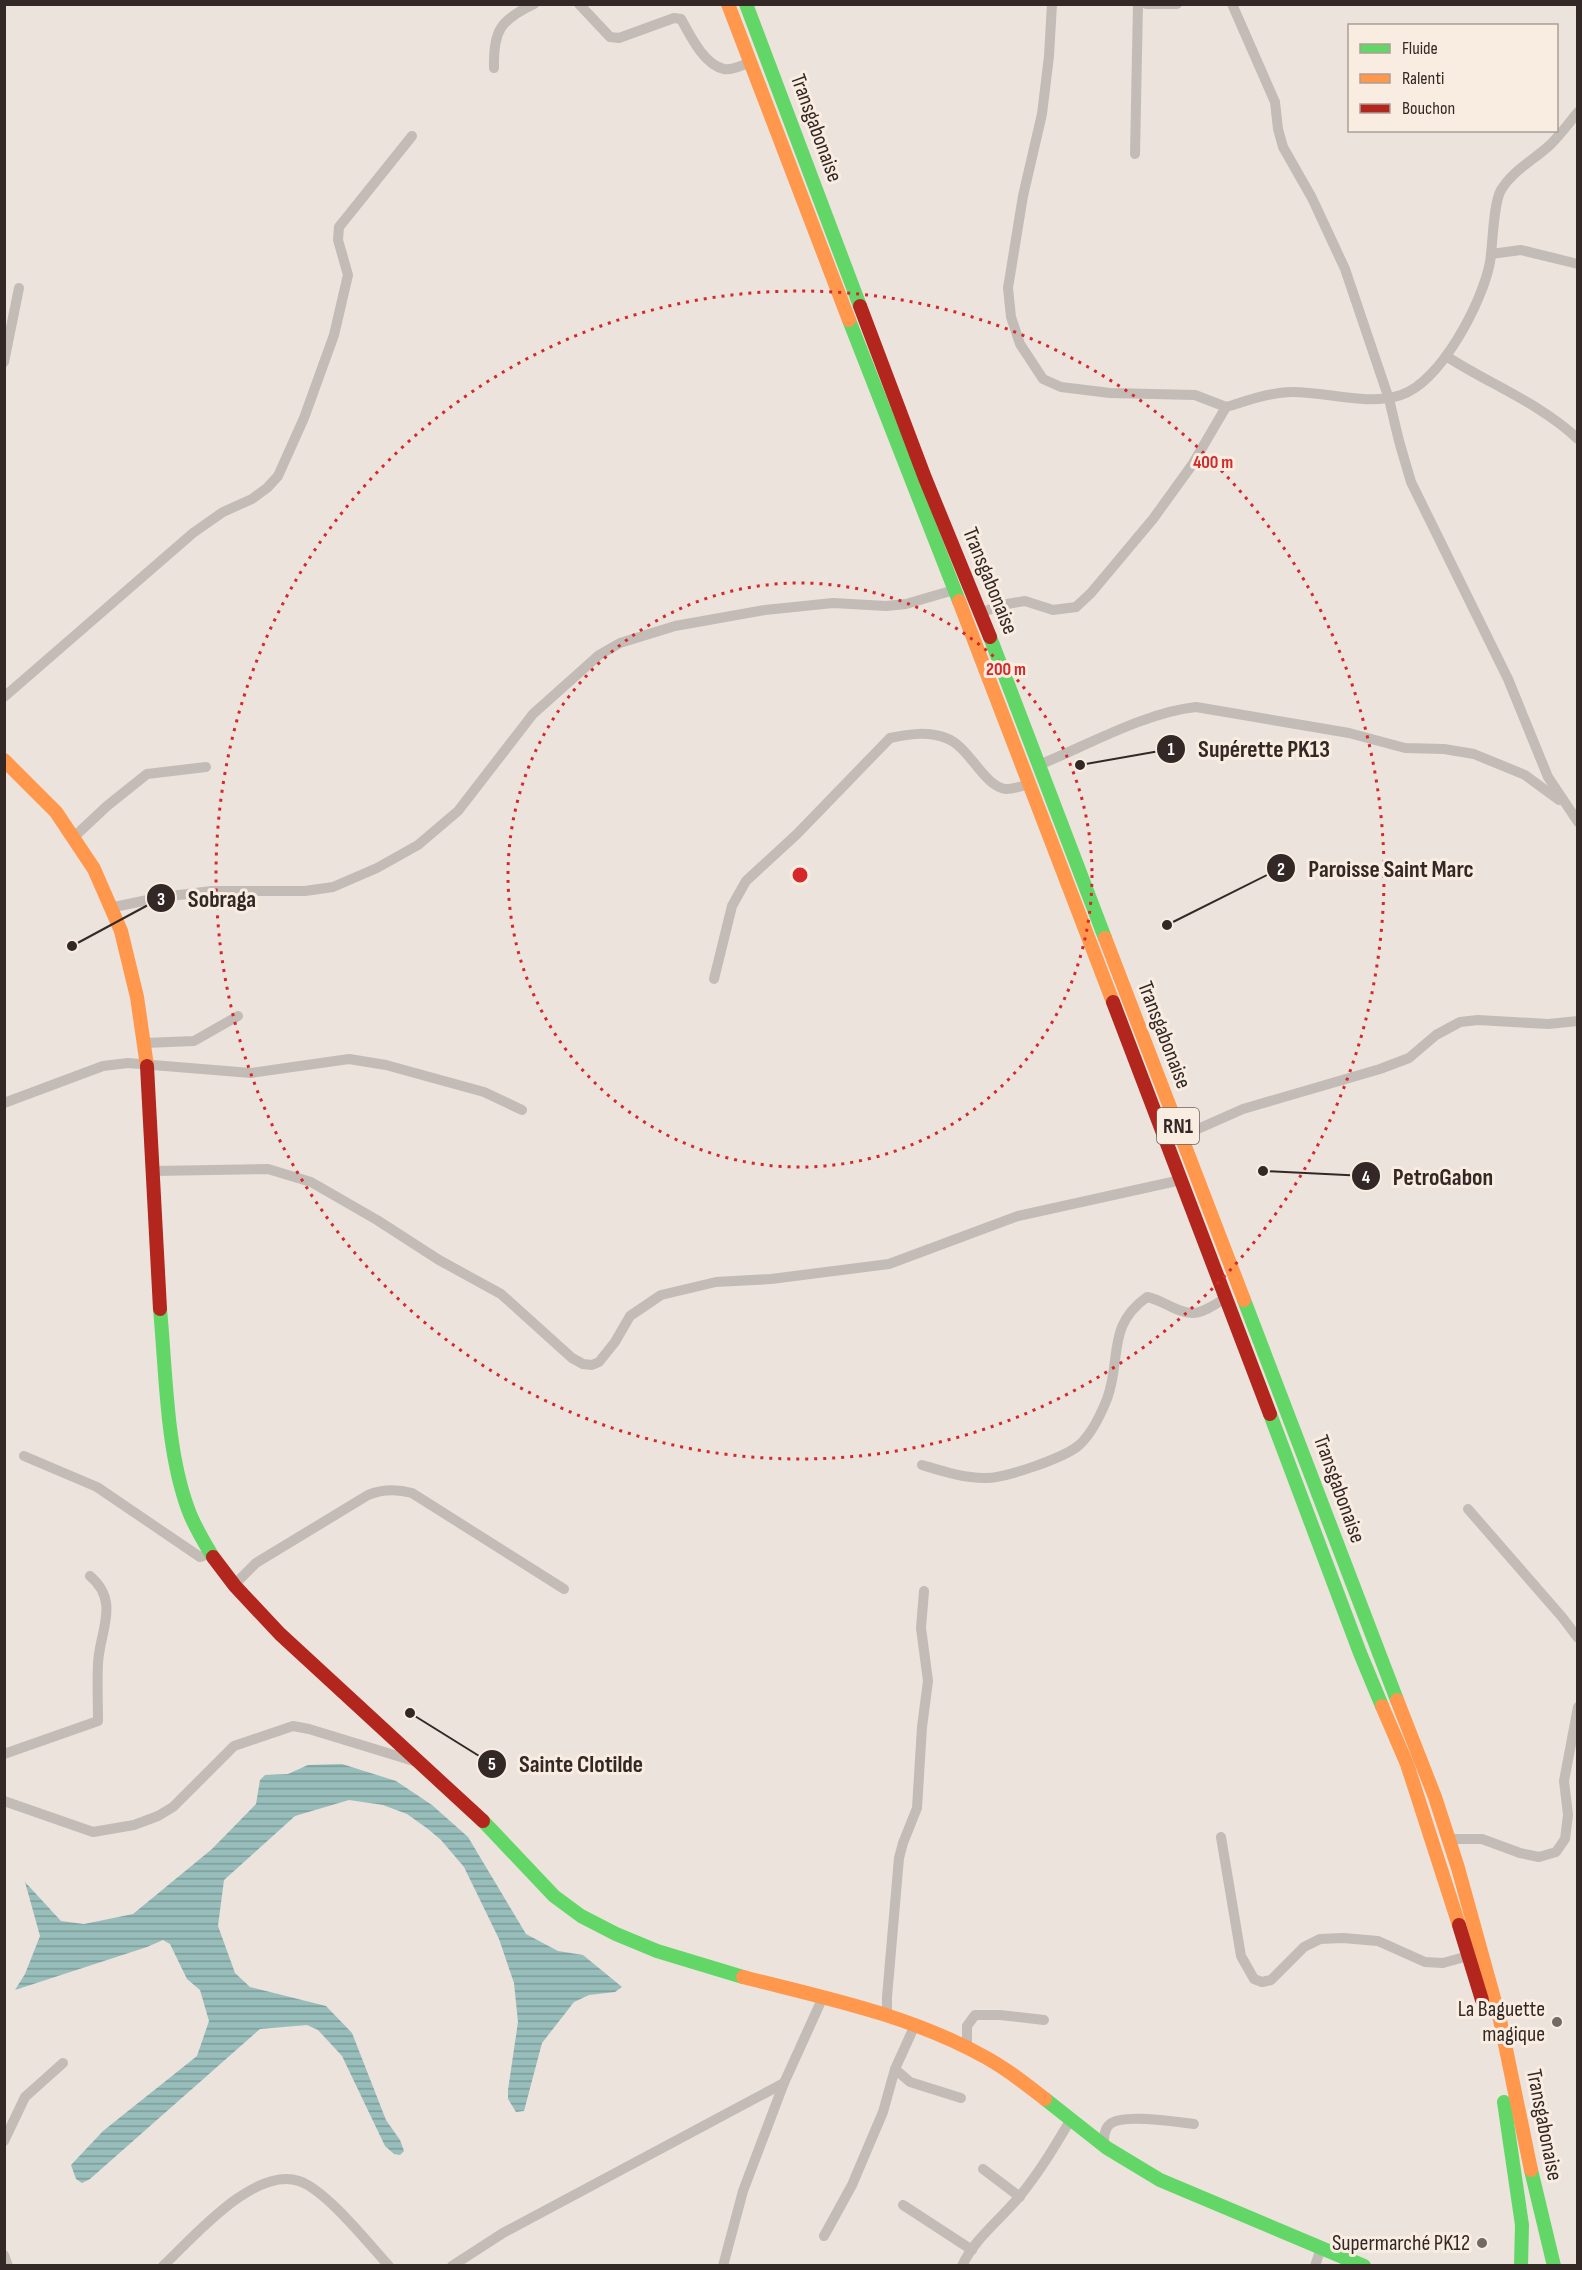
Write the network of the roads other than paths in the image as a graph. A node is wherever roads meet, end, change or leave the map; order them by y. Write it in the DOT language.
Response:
graph roads {
  1 [pos="534,4"];
  2 [pos="579,4"];
  3 [pos="728,4"];
  4 [pos="746,4"];
  5 [pos="1052,4"];
  6 [pos="1138,4"];
  7 [pos="1146,4"];
  8 [pos="1177,4"];
  9 [pos="1232,4"];
  10 [pos="752,62"];
  11 [pos="494,68"];
  12 [pos="1578,112"];
  13 [pos="412,136"];
  14 [pos="1135,154"];
  15 [pos="1491,254"];
  16 [pos="1578,264"];
  17 [pos="20,288"];
  18 [pos="1446,356"];
  19 [pos="4,362"];
  20 [pos="1389,399"];
  21 [pos="1226,407"];
  22 [pos="1578,439"];
  23 [pos="954,590"];
  24 [pos="979,613"];
  25 [pos="4,697"];
  26 [pos="4,760"];
  27 [pos="1039,765"];
  28 [pos="206,767"];
  29 [pos="1029,784"];
  30 [pos="1567,807"];
  31 [pos="1578,816"];
  32 [pos="1578,822"];
  33 [pos="75,836"];
  34 [pos="114,907"];
  35 [pos="714,979"];
  36 [pos="238,1016"];
  37 [pos="1578,1022"];
  38 [pos="145,1043"];
  39 [pos="147,1065"];
  40 [pos="4,1103"];
  41 [pos="522,1110"];
  42 [pos="1182,1136"];
  43 [pos="154,1171"];
  44 [pos="1181,1180"];
  45 [pos="1227,1298"];
  46 [pos="24,1456"];
  47 [pos="922,1465"];
  48 [pos="1468,1509"];
  49 [pos="211,1553"];
  50 [pos="90,1576"];
  51 [pos="235,1584"];
  52 [pos="564,1589"];
  53 [pos="924,1591"];
  54 [pos="1578,1638"];
  55 [pos="1578,1707"];
  56 [pos="4,1754"];
  57 [pos="421,1762"];
  58 [pos="4,1801"];
  59 [pos="1221,1837"];
  60 [pos="1449,1839"];
  61 [pos="1468,1956"];
  62 [pos="823,1997"];
  63 [pos="887,2016"];
  64 [pos="1044,2020"];
  65 [pos="915,2025"];
  66 [pos="967,2047"];
  67 [pos="63,2063"];
  68 [pos="895,2069"];
  69 [pos="784,2083"];
  70 [pos="960,2098"];
  71 [pos="1071,2119"];
  72 [pos="1194,2124"];
  73 [pos="4,2141"];
  74 [pos="1104,2145"];
  75 [pos="983,2169"];
  76 [pos="1020,2197"];
  77 [pos="903,2205"];
  78 [pos="824,2236"];
  79 [pos="1321,2247"];
  80 [pos="972,2250"];
  81 [pos="4,2255"];
  82 [pos="8,2265"];
  83 [pos="163,2265"];
  84 [pos="389,2265"];
  85 [pos="452,2265"];
  86 [pos="723,2265"];
  87 [pos="962,2265"];
  88 [pos="1314,2265"];
  89 [pos="1364,2265"];
  90 [pos="1521,2265"];
  91 [pos="1554,2265"];
  1 -- 11 [label="street"];
  2 -- 10 [label="street"];
  3 -- 10 [label="main road, Transgabonaise / RN1"];
  4 -- 24 [label="main road, Transgabonaise / RN1"];
  5 -- 21 [label="street"];
  6 -- 14 [label="street"];
  7 -- 8 [label="street"];
  9 -- 20 [label="street"];
  10 -- 23 [label="main road, Transgabonaise / RN1"];
  12 -- 15 [label="street"];
  13 -- 25 [label="street"];
  15 -- 16 [label="street"];
  15 -- 18 [label="street"];
  17 -- 19 [label="street"];
  18 -- 20 [label="street"];
  18 -- 22 [label="street"];
  20 -- 21 [label="street"];
  20 -- 30 [label="street"];
  21 -- 24 [label="street"];
  23 -- 29 [label="main road, Transgabonaise / RN1"];
  23 -- 34 [label="street"];
  24 -- 27 [label="main road, Transgabonaise / RN1"];
  26 -- 33 [label="main road"];
  27 -- 30 [label="street"];
  27 -- 42 [label="main road, Transgabonaise / RN1"];
  28 -- 33 [label="street"];
  29 -- 35 [label="street"];
  29 -- 44 [label="main road, Transgabonaise / RN1"];
  30 -- 31 [label="street"];
  30 -- 32 [label="street"];
  33 -- 34 [label="main road"];
  34 -- 38 [label="main road"];
  36 -- 38 [label="street"];
  37 -- 42 [label="street"];
  38 -- 39 [label="main road"];
  39 -- 40 [label="street"];
  39 -- 41 [label="street"];
  39 -- 43 [label="main road"];
  42 -- 60 [label="main road, Transgabonaise / RN1"];
  43 -- 44 [label="street"];
  43 -- 49 [label="main road"];
  44 -- 45 [label="main road, Transgabonaise / RN1"];
  45 -- 47 [label="street"];
  45 -- 61 [label="main road, Transgabonaise / RN1"];
  46 -- 49 [label="street"];
  48 -- 54 [label="street"];
  49 -- 51 [label="main road"];
  50 -- 56 [label="street"];
  51 -- 52 [label="street"];
  51 -- 57 [label="main road"];
  53 -- 63 [label="street"];
  55 -- 60 [label="street"];
  57 -- 58 [label="street"];
  57 -- 62 [label="main road"];
  59 -- 61 [label="street"];
  60 -- 91 [label="main road, Transgabonaise / RN1"];
  61 -- 90 [label="main road, Transgabonaise / RN1"];
  62 -- 63 [label="main road"];
  62 -- 69 [label="street"];
  63 -- 65 [label="main road"];
  64 -- 66 [label="street"];
  65 -- 66 [label="main road"];
  65 -- 68 [label="street"];
  66 -- 71 [label="main road"];
  67 -- 73 [label="street"];
  68 -- 70 [label="street"];
  68 -- 78 [label="street"];
  69 -- 85 [label="street"];
  69 -- 86 [label="street"];
  71 -- 74 [label="main road"];
  71 -- 76 [label="street"];
  72 -- 74 [label="street"];
  74 -- 79 [label="main road"];
  75 -- 76 [label="street"];
  76 -- 80 [label="street"];
  77 -- 80 [label="street"];
  79 -- 88 [label="street"];
  79 -- 89 [label="main road"];
  80 -- 87 [label="street"];
  81 -- 82 [label="street"];
  83 -- 84 [label="street"];
}
